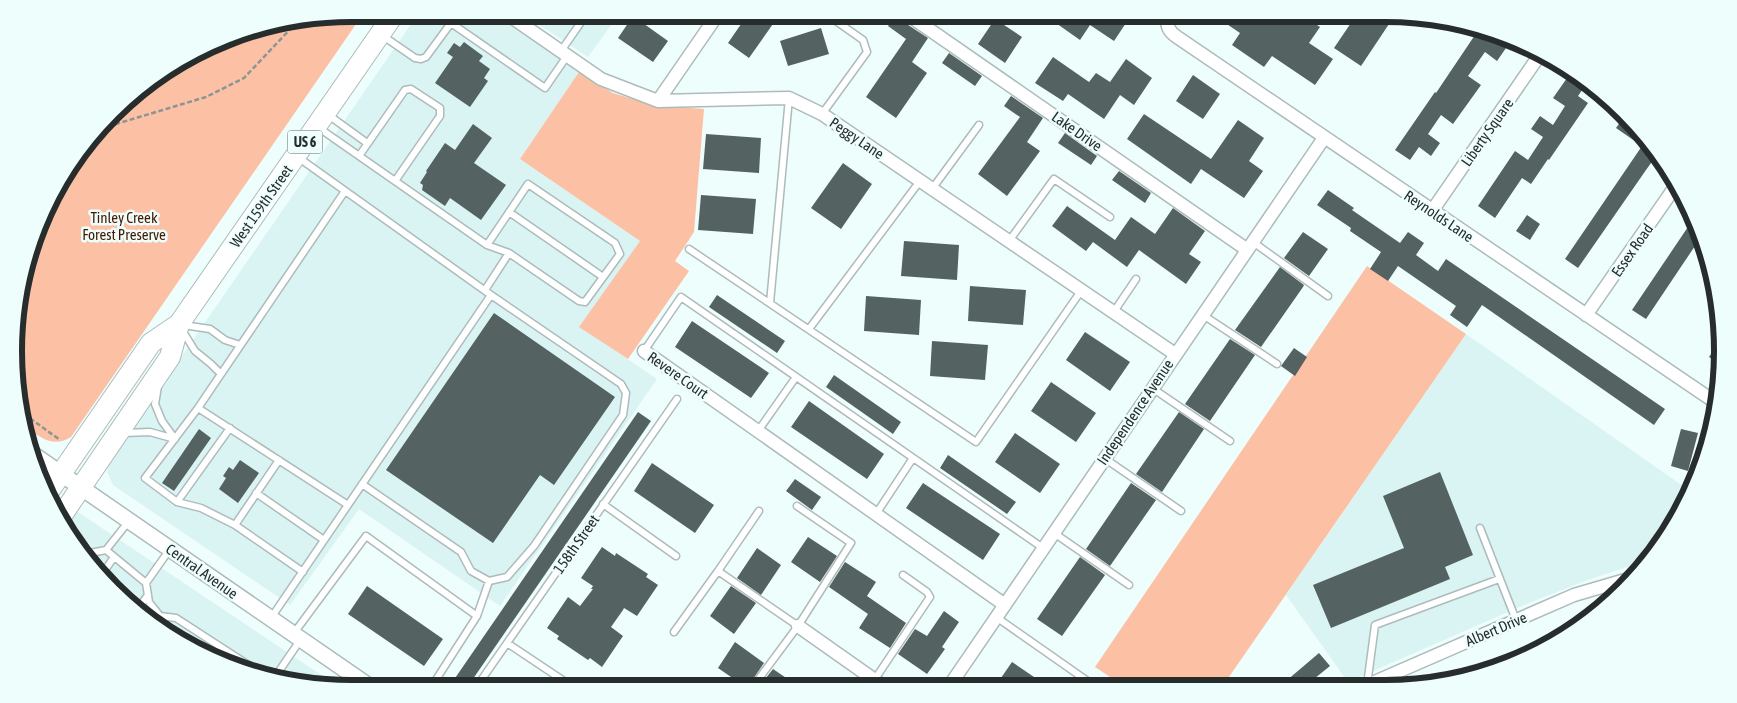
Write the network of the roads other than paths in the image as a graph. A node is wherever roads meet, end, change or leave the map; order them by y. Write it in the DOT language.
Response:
graph roads {
  1 [pos="388,22"];
  2 [pos="519,22"];
  3 [pos="582,22"];
  4 [pos="712,22"];
  5 [pos="837,22"];
  6 [pos="919,22"];
  7 [pos="1168,22"];
  8 [pos="380,34"];
  9 [pos="564,53"];
  10 [pos="1537,59"];
  11 [pos="789,98"];
  12 [pos="658,101"];
  13 [pos="822,114"];
  14 [pos="321,119"];
  15 [pos="980,125"];
  16 [pos="1324,138"];
  17 [pos="367,143"];
  18 [pos="296,156"];
  19 [pos="358,156"];
  20 [pos="395,181"];
  21 [pos="920,181"];
  22 [pos="932,189"];
  23 [pos="345,191"];
  24 [pos="1672,191"];
  25 [pos="1432,211"];
  26 [pos="509,212"];
  27 [pos="1110,217"];
  28 [pos="1008,241"];
  29 [pos="487,245"];
  30 [pos="1249,245"];
  31 [pos="690,249"];
  32 [pos="509,253"];
  33 [pos="603,277"];
  34 [pos="1136,279"];
  35 [pos="485,290"];
  36 [pos="1081,291"];
  37 [pos="491,295"];
  38 [pos="1328,296"];
  39 [pos="770,303"];
  40 [pos="1113,313"];
  41 [pos="1202,314"];
  42 [pos="1586,316"];
  43 [pos="179,324"];
  44 [pos="809,329"];
  45 [pos="240,345"];
  46 [pos="644,351"];
  47 [pos="1175,354"];
  48 [pos="1277,364"];
  49 [pos="160,373"];
  50 [pos="220,374"];
  51 [pos="796,377"];
  52 [pos="1152,388"];
  53 [pos="677,399"];
  54 [pos="1711,399"];
  55 [pos="198,408"];
  56 [pos="230,428"];
  57 [pos="758,431"];
  58 [pos="116,437"];
  59 [pos="175,439"];
  60 [pos="1230,441"];
  61 [pos="913,458"];
  62 [pos="1104,458"];
  63 [pos="41,460"];
  64 [pos="279,460"];
  65 [pos="61,473"];
  66 [pos="362,484"];
  67 [pos="52,487"];
  68 [pos="81,487"];
  69 [pos="256,493"];
  70 [pos="177,502"];
  71 [pos="603,504"];
  72 [pos="348,505"];
  73 [pos="797,506"];
  74 [pos="759,511"];
  75 [pos="1181,511"];
  76 [pos="64,512"];
  77 [pos="876,514"];
  78 [pos="130,520"];
  79 [pos="235,525"];
  80 [pos="1480,528"];
  81 [pos="1054,533"];
  82 [pos="324,540"];
  83 [pos="170,548"];
  84 [pos="1043,548"];
  85 [pos="106,550"];
  86 [pos="91,553"];
  87 [pos="676,556"];
  88 [pos="114,557"];
  89 [pos="105,570"];
  90 [pos="718,571"];
  91 [pos="302,572"];
  92 [pos="903,575"];
  93 [pos="1499,579"];
  94 [pos="489,581"];
  95 [pos="1620,581"];
  96 [pos="146,583"];
  97 [pos="1129,585"];
  98 [pos="148,595"];
  99 [pos="141,604"];
  100 [pos="1004,605"];
  101 [pos="160,616"];
  102 [pos="477,616"];
  103 [pos="996,617"];
  104 [pos="271,618"];
  105 [pos="1516,620"];
  106 [pos="798,626"];
  107 [pos="674,632"];
  108 [pos="297,637"];
  109 [pos="507,642"];
  110 [pos="245,662"];
  111 [pos="279,672"];
  112 [pos="360,680"];
  113 [pos="436,680"];
  114 [pos="481,680"];
  115 [pos="563,680"];
  116 [pos="758,680"];
  117 [pos="867,680"];
  118 [pos="875,680"];
  119 [pos="953,680"];
  120 [pos="1086,680"];
  121 [pos="1366,680"];
  122 [pos="1379,680"];
  1 -- 8 [label="main road, West 159th Street / US 6"];
  2 -- 9 [label="street, Peggy Lane"];
  3 -- 9 [label="lane"];
  4 -- 12 [label="street"];
  5 -- 13 [label="lane"];
  6 -- 30 [label="street, Lake Drive"];
  7 -- 16 [label="street, Reynolds Lane"];
  8 -- 9 [label="lane"];
  8 -- 14 [label="main road, West 159th Street / US 6"];
  9 -- 12 [label="street, Peggy Lane"];
  10 -- 25 [label="street, Liberty Square"];
  11 -- 12 [label="street, Peggy Lane"];
  11 -- 13 [label="street, Peggy Lane"];
  11 -- 39 [label="lane"];
  13 -- 21 [label="street, Peggy Lane"];
  14 -- 17 [label="lane"];
  14 -- 18 [label="main road, West 159th Street / US 6"];
  14 -- 19 [label="lane"];
  15 -- 22 [label="lane"];
  16 -- 25 [label="street, Reynolds Lane"];
  16 -- 30 [label="street, Independence Avenue"];
  17 -- 19 [label="lane"];
  17 -- 20 [label="lane"];
  18 -- 23 [label="lane"];
  18 -- 43 [label="main road, West 159th Street / US 6"];
  19 -- 20 [label="lane"];
  20 -- 29 [label="lane"];
  21 -- 22 [label="street, Peggy Lane"];
  21 -- 44 [label="lane"];
  22 -- 28 [label="street, Peggy Lane"];
  23 -- 35 [label="lane"];
  23 -- 45 [label="lane"];
  24 -- 42 [label="street, Essex Road"];
  25 -- 42 [label="street, Reynolds Lane"];
  26 -- 29 [label="lane"];
  26 -- 33 [label="lane"];
  26 -- 33 [label="lane"];
  27 -- 28 [label="lane"];
  28 -- 36 [label="street, Peggy Lane"];
  29 -- 32 [label="lane"];
  30 -- 38 [label="lane"];
  30 -- 41 [label="street, Independence Avenue"];
  31 -- 39 [label="lane"];
  32 -- 33 [label="lane"];
  32 -- 35 [label="lane"];
  34 -- 40 [label="lane"];
  35 -- 37 [label="lane"];
  36 -- 40 [label="street, Peggy Lane"];
  36 -- 44 [label="lane"];
  37 -- 66 [label="lane"];
  37 -- 94 [label="lane"];
  39 -- 44 [label="lane"];
  40 -- 47 [label="street, Peggy Lane"];
  41 -- 47 [label="street, Independence Avenue"];
  41 -- 48 [label="lane"];
  42 -- 54 [label="street, Reynolds Lane"];
  43 -- 45 [label="lane"];
  43 -- 49 [label="main road, West 159th Street / US 6"];
  43 -- 50 [label="lane"];
  43 -- 65 [label="main road, West 159th Street / US 6"];
  45 -- 50 [label="lane"];
  46 -- 51 [label="lane, Revere Court"];
  46 -- 57 [label="street, Revere Court"];
  47 -- 52 [label="street, Independence Avenue"];
  49 -- 58 [label="main road, West 159th Street / US 6"];
  49 -- 59 [label="lane"];
  50 -- 55 [label="lane"];
  51 -- 57 [label="lane"];
  51 -- 61 [label="lane, Revere Court"];
  52 -- 60 [label="lane"];
  52 -- 62 [label="street, Independence Avenue"];
  53 -- 71 [label="lane, 158th Street"];
  55 -- 56 [label="lane"];
  55 -- 59 [label="lane"];
  56 -- 64 [label="lane"];
  56 -- 70 [label="lane"];
  57 -- 77 [label="street, Revere Court"];
  58 -- 59 [label="lane"];
  58 -- 68 [label="main road, West 159th Street / US 6"];
  59 -- 70 [label="lane"];
  61 -- 77 [label="lane"];
  61 -- 84 [label="lane, Revere Court"];
  62 -- 75 [label="lane"];
  62 -- 81 [label="street, Independence Avenue"];
  63 -- 65 [label="street, Central Avenue"];
  64 -- 69 [label="lane"];
  64 -- 72 [label="lane"];
  65 -- 67 [label="main road, West 159th Street / US 6"];
  65 -- 68 [label="street, Central Avenue"];
  66 -- 72 [label="lane"];
  66 -- 94 [label="lane"];
  68 -- 76 [label="main road, West 159th Street / US 6"];
  68 -- 78 [label="street, Central Avenue"];
  69 -- 79 [label="lane"];
  69 -- 82 [label="lane"];
  70 -- 79 [label="lane"];
  71 -- 87 [label="lane"];
  71 -- 109 [label="lane, 158th Street"];
  72 -- 82 [label="lane"];
  73 -- 106 [label="lane"];
  74 -- 90 [label="lane"];
  77 -- 100 [label="street, Revere Court"];
  78 -- 83 [label="street, Central Avenue"];
  78 -- 85 [label="lane"];
  79 -- 91 [label="lane"];
  80 -- 93 [label="lane"];
  81 -- 84 [label="street, Independence Avenue"];
  81 -- 97 [label="lane"];
  82 -- 91 [label="lane"];
  83 -- 96 [label="lane"];
  83 -- 104 [label="street, Central Avenue"];
  84 -- 100 [label="street, Independence Avenue"];
  85 -- 86 [label="lane"];
  85 -- 88 [label="lane"];
  88 -- 89 [label="lane"];
  88 -- 96 [label="lane"];
  90 -- 106 [label="lane"];
  90 -- 107 [label="lane"];
  91 -- 104 [label="lane"];
  92 -- 118 [label="lane"];
  93 -- 105 [label="lane"];
  93 -- 121 [label="lane"];
  94 -- 102 [label="lane"];
  95 -- 105 [label="street, Albert Drive"];
  96 -- 98 [label="lane"];
  98 -- 99 [label="lane"];
  98 -- 101 [label="lane"];
  100 -- 103 [label="street, Independence Avenue"];
  101 -- 110 [label="lane"];
  102 -- 108 [label="lane"];
  102 -- 113 [label="lane"];
  103 -- 119 [label="street, Independence Avenue"];
  103 -- 120 [label="lane"];
  104 -- 108 [label="street, Central Avenue"];
  105 -- 122 [label="street, Albert Drive"];
  106 -- 116 [label="lane"];
  106 -- 117 [label="street"];
  108 -- 111 [label="lane"];
  108 -- 112 [label="street, Central Avenue"];
  109 -- 114 [label="lane, 158th Street"];
  109 -- 115 [label="lane"];
}
